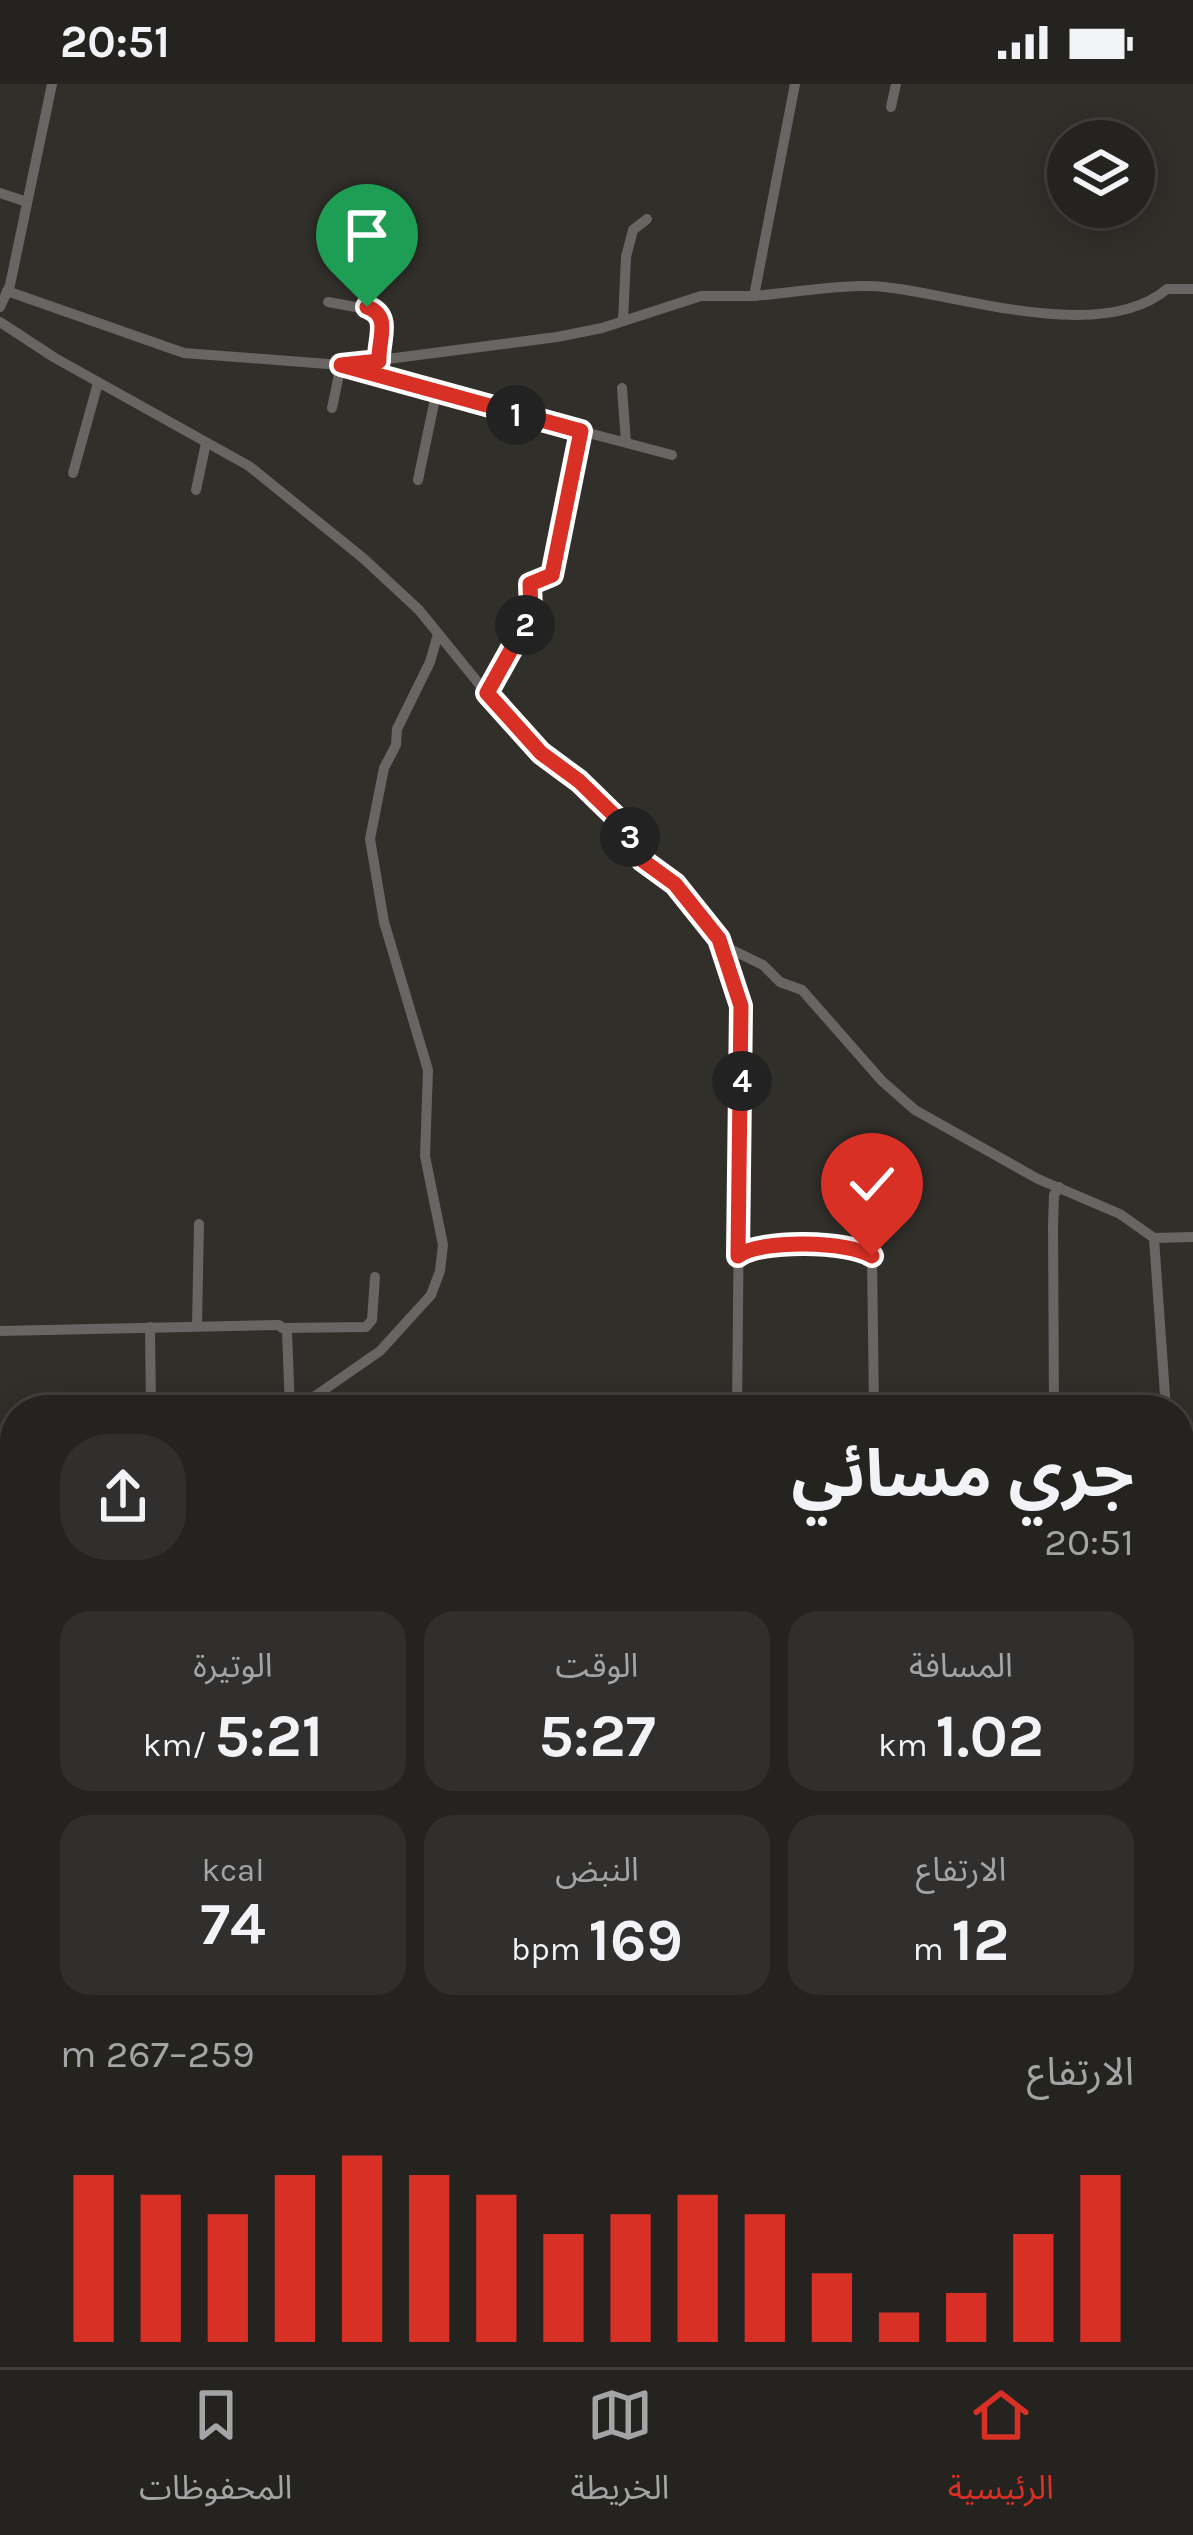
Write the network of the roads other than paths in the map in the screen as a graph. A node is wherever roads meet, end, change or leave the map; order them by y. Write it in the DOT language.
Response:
graph roads {
  1 [pos="52,84"];
  2 [pos="795,84"];
  3 [pos="896,84"];
  4 [pos="891,107"];
  5 [pos="0,193"];
  6 [pos="27,202"];
  7 [pos="647,219"];
  8 [pos="1193,289"];
  9 [pos="754,296"];
  10 [pos="3,300"];
  11 [pos="328,302"];
  12 [pos="622,321"];
  13 [pos="0,322"];
  14 [pos="379,361"];
  15 [pos="341,365"];
  16 [pos="98,383"];
  17 [pos="622,388"];
  18 [pos="436,394"];
  19 [pos="332,408"];
  20 [pos="581,431"];
  21 [pos="626,442"];
  22 [pos="206,443"];
  23 [pos="672,455"];
  24 [pos="73,473"];
  25 [pos="418,480"];
  26 [pos="196,490"];
  27 [pos="438,634"];
  28 [pos="487,693"];
  29 [pos="719,939"];
  30 [pos="1059,1186"];
  31 [pos="199,1224"];
  32 [pos="1193,1237"];
  33 [pos="1154,1238"];
  34 [pos="738,1256"];
  35 [pos="375,1277"];
  36 [pos="197,1326"];
  37 [pos="150,1328"];
  38 [pos="282,1328"];
  39 [pos="0,1331"];
  40 [pos="151,1395"];
  41 [pos="291,1395"];
  42 [pos="314,1395"];
  43 [pos="737,1395"];
  44 [pos="874,1395"];
  45 [pos="1054,1395"];
  46 [pos="1165,1395"];
  1 -- 6 [label="street"];
  2 -- 9 [label="street"];
  3 -- 4 [label="street"];
  5 -- 6 [label="street"];
  6 -- 10 [label="street"];
  7 -- 12 [label="street"];
  8 -- 9 [label="street"];
  9 -- 12 [label="street"];
  10 -- 15 [label="street"];
  11 -- 14 [label="street"];
  12 -- 14 [label="street"];
  13 -- 16 [label="street"];
  14 -- 15 [label="street"];
  15 -- 18 [label="street"];
  15 -- 19 [label="street"];
  16 -- 22 [label="street"];
  16 -- 24 [label="street"];
  17 -- 21 [label="street"];
  18 -- 20 [label="street"];
  18 -- 25 [label="street"];
  20 -- 21 [label="street"];
  20 -- 28 [label="street"];
  21 -- 23 [label="street"];
  22 -- 26 [label="street"];
  22 -- 27 [label="street"];
  27 -- 28 [label="street"];
  27 -- 42 [label="street"];
  28 -- 29 [label="street"];
  29 -- 30 [label="street"];
  29 -- 34 [label="street"];
  30 -- 33 [label="street"];
  30 -- 45 [label="street"];
  31 -- 36 [label="street"];
  32 -- 33 [label="street"];
  33 -- 46 [label="street"];
  34 -- 43 [label="street"];
  34 -- 44 [label="street"];
  35 -- 38 [label="street"];
  36 -- 37 [label="street"];
  36 -- 38 [label="street"];
  37 -- 39 [label="street"];
  37 -- 40 [label="street"];
  38 -- 41 [label="street"];
}
